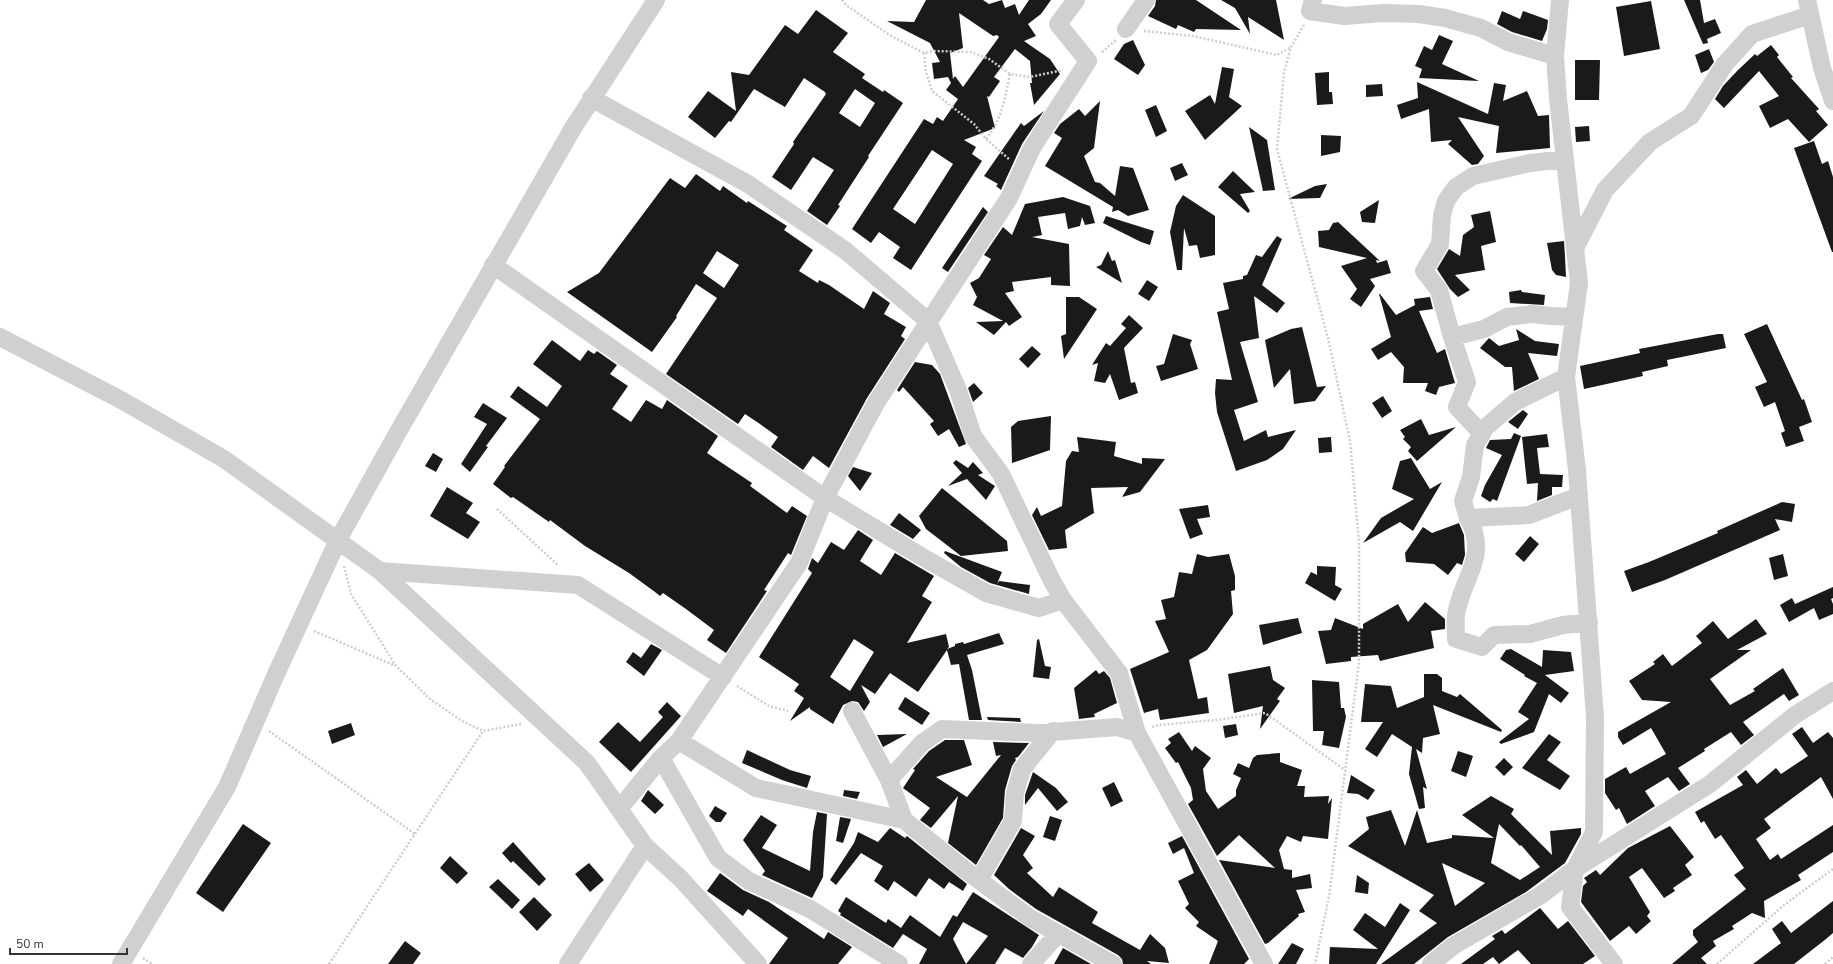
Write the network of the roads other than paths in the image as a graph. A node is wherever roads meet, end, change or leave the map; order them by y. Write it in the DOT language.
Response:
graph roads {
  1 [pos="656,0"];
  2 [pos="1076,0"];
  3 [pos="1146,0"];
  4 [pos="1560,0"];
  5 [pos="1312,6"];
  6 [pos="1809,7"];
  7 [pos="1126,29"];
  8 [pos="1555,56"];
  9 [pos="1831,90"];
  10 [pos="590,98"];
  11 [pos="1565,159"];
  12 [pos="1575,248"];
  13 [pos="493,266"];
  14 [pos="1574,317"];
  15 [pos="928,321"];
  16 [pos="1452,337"];
  17 [pos="0,338"];
  18 [pos="1566,377"];
  19 [pos="1482,434"];
  20 [pos="1579,496"];
  21 [pos="825,498"];
  22 [pos="1468,518"];
  23 [pos="338,540"];
  24 [pos="380,571"];
  25 [pos="1063,600"];
  26 [pos="1589,622"];
  27 [pos="723,677"];
  28 [pos="1833,691"];
  29 [pos="852,711"];
  30 [pos="1053,732"];
  31 [pos="1137,733"];
  32 [pos="679,741"];
  33 [pos="661,758"];
  34 [pos="890,780"];
  35 [pos="619,809"];
  36 [pos="904,820"];
  37 [pos="645,846"];
  38 [pos="1575,869"];
  39 [pos="979,880"];
  40 [pos="1058,934"];
  41 [pos="121,964"];
  42 [pos="568,964"];
  43 [pos="758,964"];
  44 [pos="899,964"];
  45 [pos="1031,964"];
  46 [pos="1114,964"];
  47 [pos="1264,964"];
  48 [pos="1431,964"];
  49 [pos="1614,964"];
  1 -- 10 [label="street"];
  2 -- 15 [label="street"];
  3 -- 7 [label="street"];
  4 -- 8 [label="street"];
  5 -- 8 [label="street"];
  6 -- 9 [label="street"];
  6 -- 12 [label="street"];
  8 -- 11 [label="street"];
  10 -- 13 [label="street"];
  10 -- 15 [label="street"];
  11 -- 12 [label="street"];
  11 -- 16 [label="street"];
  12 -- 14 [label="street"];
  13 -- 21 [label="street"];
  13 -- 23 [label="street"];
  14 -- 16 [label="street"];
  14 -- 18 [label="street"];
  15 -- 21 [label="street"];
  15 -- 25 [label="street"];
  16 -- 19 [label="street"];
  17 -- 23 [label="street"];
  18 -- 19 [label="street"];
  18 -- 20 [label="street"];
  19 -- 22 [label="street"];
  20 -- 22 [label="street"];
  20 -- 26 [label="street"];
  21 -- 25 [label="street"];
  21 -- 27 [label="street"];
  22 -- 26 [label="street"];
  23 -- 24 [label="street"];
  23 -- 41 [label="street"];
  24 -- 27 [label="street"];
  24 -- 35 [label="street"];
  25 -- 31 [label="street"];
  26 -- 38 [label="street"];
  27 -- 32 [label="street"];
  28 -- 38 [label="street"];
  29 -- 34 [label="street"];
  30 -- 31 [label="street"];
  30 -- 34 [label="street"];
  30 -- 39 [label="street"];
  31 -- 47 [label="street"];
  32 -- 33 [label="street"];
  32 -- 36 [label="street"];
  33 -- 35 [label="street"];
  33 -- 44 [label="street"];
  34 -- 36 [label="street"];
  35 -- 37 [label="street"];
  36 -- 39 [label="street"];
  37 -- 42 [label="street"];
  37 -- 43 [label="street"];
  38 -- 48 [label="street"];
  38 -- 49 [label="street"];
  39 -- 40 [label="street"];
  40 -- 45 [label="street"];
  40 -- 46 [label="street"];
}
